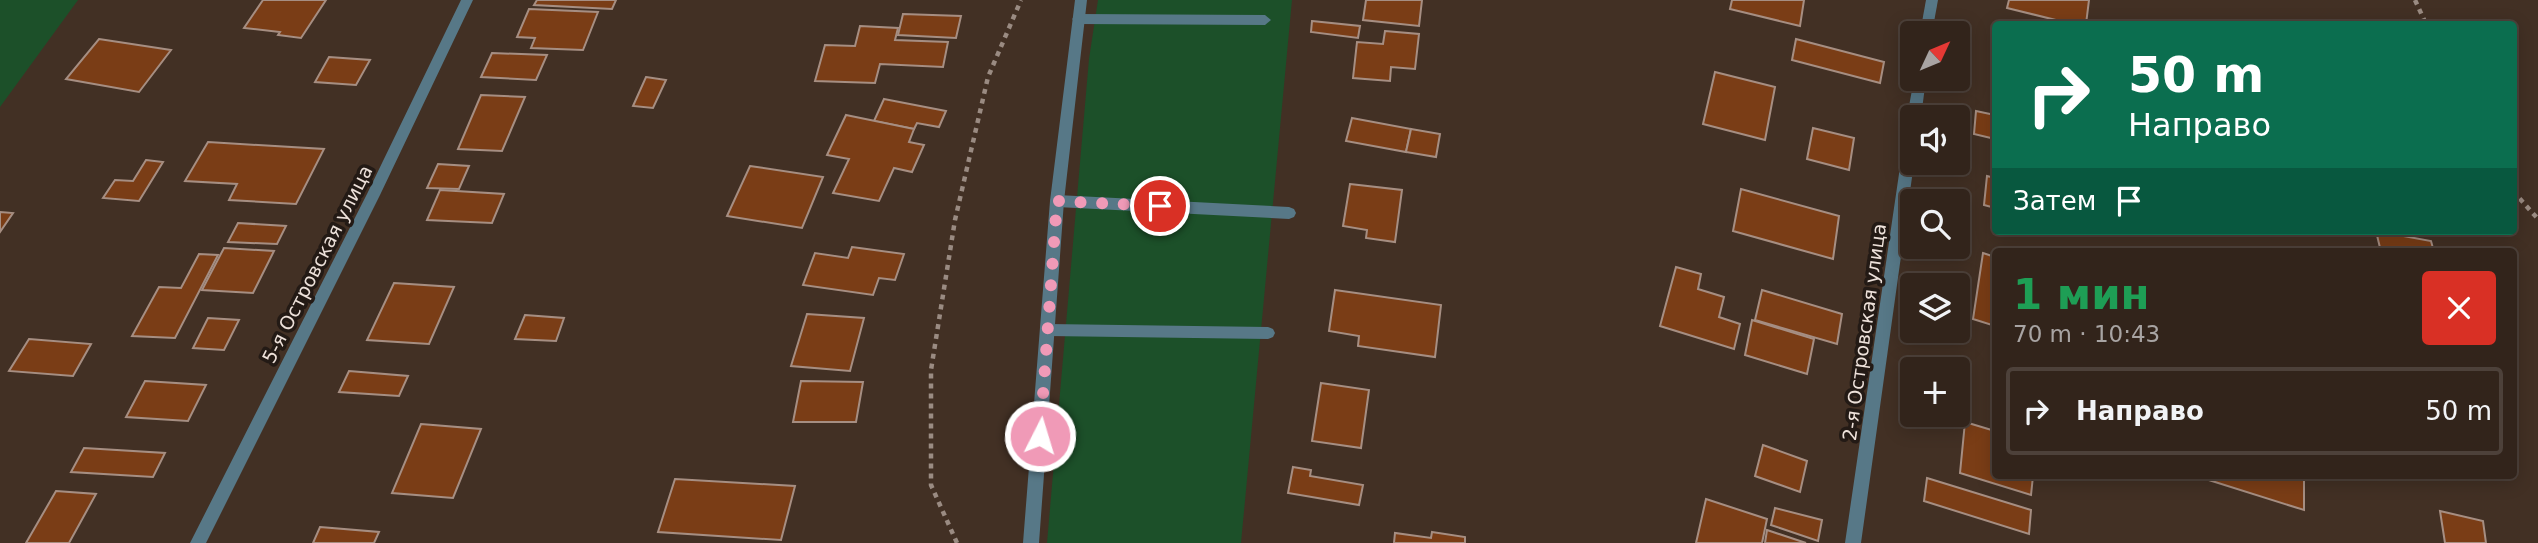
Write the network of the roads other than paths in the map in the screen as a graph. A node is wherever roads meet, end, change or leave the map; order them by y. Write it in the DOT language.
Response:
graph roads {
  1 [pos="467,0"];
  2 [pos="1082,0"];
  3 [pos="1932,0"];
  4 [pos="1078,19"];
  5 [pos="1265,20"];
  6 [pos="1928,21"];
  7 [pos="1906,175"];
  8 [pos="1057,201"];
  9 [pos="1289,213"];
  10 [pos="1048,330"];
  11 [pos="1268,333"];
  12 [pos="198,543"];
  13 [pos="1031,543"];
  14 [pos="1853,543"];
  1 -- 12 [label="street, 5-я Островская улица"];
  2 -- 4 [label="street"];
  3 -- 6 [label="street"];
  4 -- 5 [label="street"];
  4 -- 8 [label="street"];
  7 -- 14 [label="street, 2-я Островская улица"];
  8 -- 9 [label="street"];
  8 -- 10 [label="street"];
  10 -- 11 [label="street"];
  10 -- 13 [label="street"];
}
